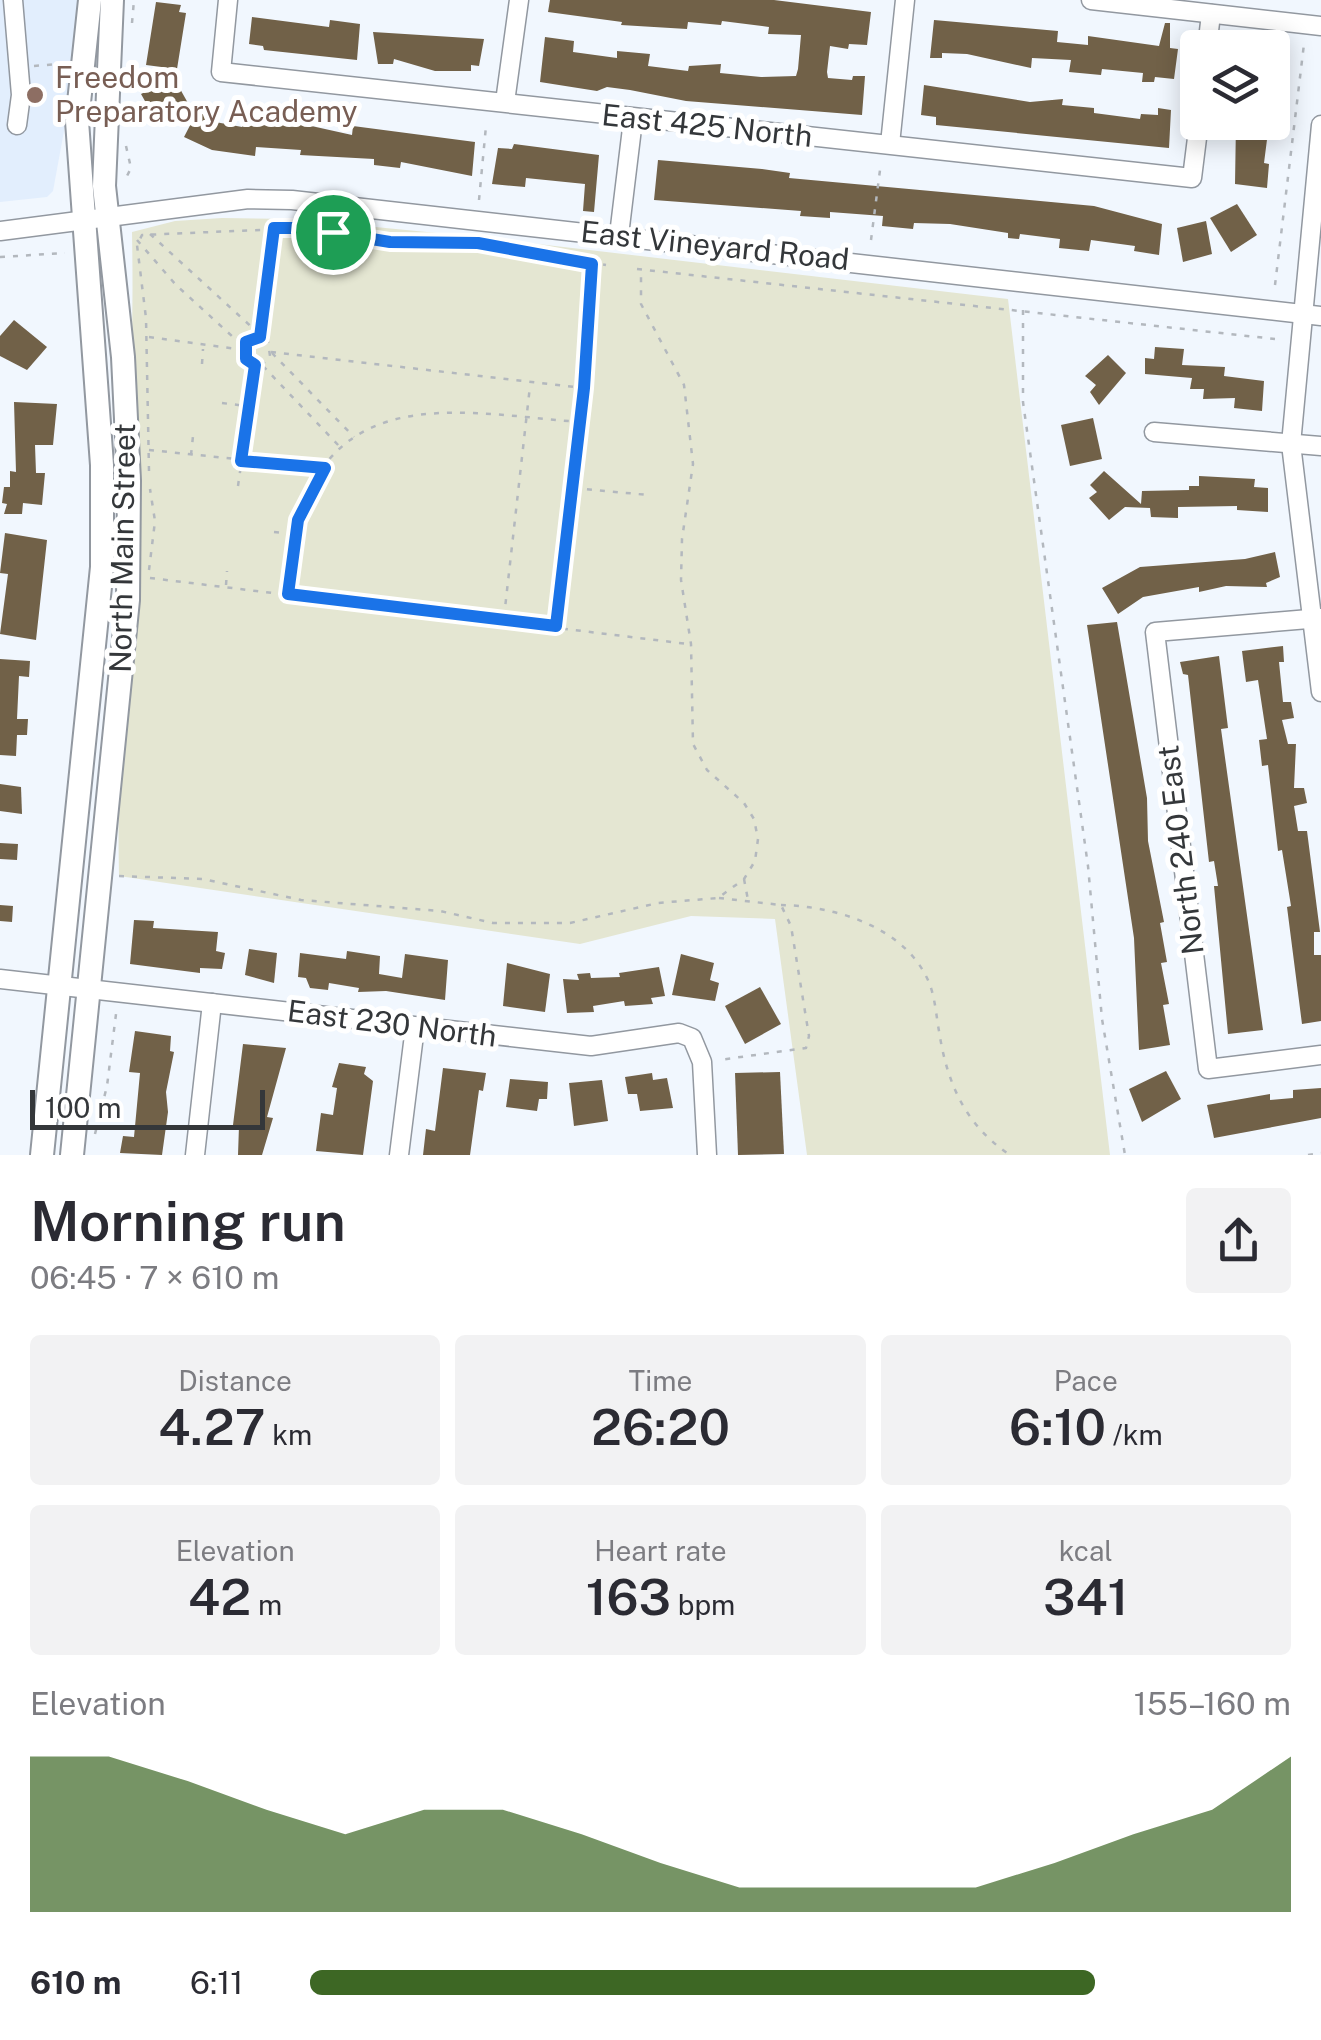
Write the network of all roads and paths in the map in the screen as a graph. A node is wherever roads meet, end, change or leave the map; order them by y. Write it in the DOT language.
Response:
graph roads {
  1 [pos="13,0"];
  2 [pos="90,0"];
  3 [pos="112,0"];
  4 [pos="228,0"];
  5 [pos="519,0"];
  6 [pos="905,0"];
  7 [pos="1091,0"];
  8 [pos="1211,14"];
  9 [pos="1321,26"];
  10 [pos="1209,30"];
  11 [pos="1304,44"];
  12 [pos="60,64"];
  13 [pos="28,67"];
  14 [pos="506,102"];
  15 [pos="633,120"];
  16 [pos="18,125"];
  17 [pos="1321,125"];
  18 [pos="486,126"];
  19 [pos="1196,140"];
  20 [pos="890,144"];
  21 [pos="880,170"];
  22 [pos="479,200"];
  23 [pos="108,216"];
  24 [pos="84,220"];
  25 [pos="274,228"];
  26 [pos="0,231"];
  27 [pos="149,233"];
  28 [pos="619,235"];
  29 [pos="871,240"];
  30 [pos="66,254"];
  31 [pos="0,257"];
  32 [pos="592,264"];
  33 [pos="606,265"];
  34 [pos="1275,285"];
  35 [pos="1023,310"];
  36 [pos="1302,314"];
  37 [pos="1321,316"];
  38 [pos="147,337"];
  39 [pos="260,337"];
  40 [pos="1275,339"];
  41 [pos="204,348"];
  42 [pos="244,348"];
  43 [pos="271,352"];
  44 [pos="202,364"];
  45 [pos="255,365"];
  46 [pos="262,365"];
  47 [pos="530,385"];
  48 [pos="584,388"];
  49 [pos="222,404"];
  50 [pos="247,406"];
  51 [pos="528,418"];
  52 [pos="580,422"];
  53 [pos="1154,432"];
  54 [pos="193,436"];
  55 [pos="355,437"];
  56 [pos="1291,444"];
  57 [pos="1321,446"];
  58 [pos="342,448"];
  59 [pos="148,450"];
  60 [pos="191,455"];
  61 [pos="241,461"];
  62 [pos="325,468"];
  63 [pos="238,486"];
  64 [pos="572,488"];
  65 [pos="648,495"];
  66 [pos="274,532"];
  67 [pos="295,534"];
  68 [pos="227,572"];
  69 [pos="148,578"];
  70 [pos="225,587"];
  71 [pos="288,594"];
  72 [pos="1316,618"];
  73 [pos="504,619"];
  74 [pos="556,626"];
  75 [pos="690,644"];
  76 [pos="1321,692"];
  77 [pos="119,876"];
  78 [pos="744,878"];
  79 [pos="718,898"];
  80 [pos="749,901"];
  81 [pos="781,904"];
  82 [pos="0,979"];
  83 [pos="60,984"];
  84 [pos="92,988"];
  85 [pos="212,1003"];
  86 [pos="116,1014"];
  87 [pos="415,1027"];
  88 [pos="1321,1055"];
  89 [pos="725,1060"];
  90 [pos="93,1139"];
  91 [pos="1321,1153"];
  92 [pos="42,1155"];
  93 [pos="72,1155"];
  94 [pos="195,1155"];
  95 [pos="400,1155"];
  96 [pos="707,1155"];
  97 [pos="1010,1155"];
  98 [pos="1125,1155"];
  99 [pos="1308,1155"];
  1 -- 16 [label="street"];
  2 -- 24 [label="main road, North Main Street"];
  3 -- 23 [label="main road, North Main Street"];
  4 -- 14 [label="street, East 425 North"];
  5 -- 14 [label="street"];
  6 -- 20 [label="street"];
  7 -- 8 [label="street"];
  8 -- 9 [label="street"];
  8 -- 10 [label="street"];
  11 -- 34 [label="path"];
  12 -- 13 [label="path"];
  14 -- 15 [label="street, East 425 North"];
  15 -- 20 [label="street, East 425 North"];
  15 -- 28 [label="street"];
  17 -- 36 [label="street"];
  18 -- 22 [label="path"];
  19 -- 20 [label="street, East 425 North"];
  21 -- 29 [label="path"];
  23 -- 24 [label="street, East Vineyard Road"];
  23 -- 28 [label="street, East Vineyard Road"];
  23 -- 84 [label="main road, North Main Street"];
  24 -- 26 [label="street, East Vineyard Road"];
  24 -- 83 [label="main road, North Main Street"];
  25 -- 27 [label="path"];
  25 -- 32 [label="path"];
  25 -- 39 [label="path"];
  27 -- 39 [label="path"];
  27 -- 42 [label="path"];
  28 -- 36 [label="street, East Vineyard Road"];
  30 -- 31 [label="path"];
  32 -- 33 [label="path"];
  32 -- 48 [label="path"];
  35 -- 40 [label="path"];
  35 -- 75 [label="path"];
  35 -- 98 [label="path"];
  36 -- 37 [label="street, East Vineyard Road"];
  36 -- 56 [label="street"];
  38 -- 41 [label="path"];
  39 -- 42 [label="path"];
  39 -- 43 [label="path"];
  41 -- 42 [label="path"];
  41 -- 44 [label="path"];
  42 -- 45 [label="path"];
  43 -- 46 [label="path"];
  43 -- 47 [label="path"];
  43 -- 55 [label="path"];
  45 -- 46 [label="path"];
  45 -- 50 [label="path"];
  46 -- 58 [label="path"];
  47 -- 48 [label="path"];
  47 -- 51 [label="path"];
  48 -- 52 [label="path"];
  49 -- 50 [label="path"];
  50 -- 61 [label="path"];
  51 -- 52 [label="path"];
  51 -- 55 [label="path"];
  51 -- 73 [label="path"];
  52 -- 64 [label="path"];
  53 -- 56 [label="street"];
  54 -- 60 [label="path"];
  55 -- 58 [label="path"];
  56 -- 57 [label="street"];
  56 -- 72 [label="street"];
  58 -- 62 [label="path"];
  59 -- 60 [label="path"];
  60 -- 61 [label="path"];
  61 -- 62 [label="path"];
  61 -- 63 [label="path"];
  62 -- 67 [label="path"];
  64 -- 65 [label="path"];
  64 -- 74 [label="path"];
  66 -- 67 [label="path"];
  67 -- 71 [label="path"];
  68 -- 70 [label="path"];
  69 -- 70 [label="path"];
  70 -- 71 [label="path"];
  71 -- 73 [label="path"];
  72 -- 76 [label="street"];
  72 -- 88 [label="street, North 240 East"];
  73 -- 74 [label="path"];
  74 -- 75 [label="path"];
  75 -- 78 [label="path"];
  77 -- 79 [label="path"];
  78 -- 79 [label="path"];
  78 -- 80 [label="path"];
  79 -- 80 [label="path"];
  80 -- 81 [label="path"];
  81 -- 89 [label="path"];
  81 -- 97 [label="path"];
  82 -- 83 [label="street, East 230 North"];
  83 -- 84 [label="street, East 230 North"];
  83 -- 92 [label="main road, North Main Street"];
  84 -- 85 [label="street, East 230 North"];
  84 -- 93 [label="main road, North Main Street"];
  85 -- 87 [label="street, East 230 North"];
  85 -- 94 [label="street"];
  86 -- 90 [label="path"];
  87 -- 95 [label="street"];
  87 -- 96 [label="street, East 230 North"];
  91 -- 99 [label="path"];
}
